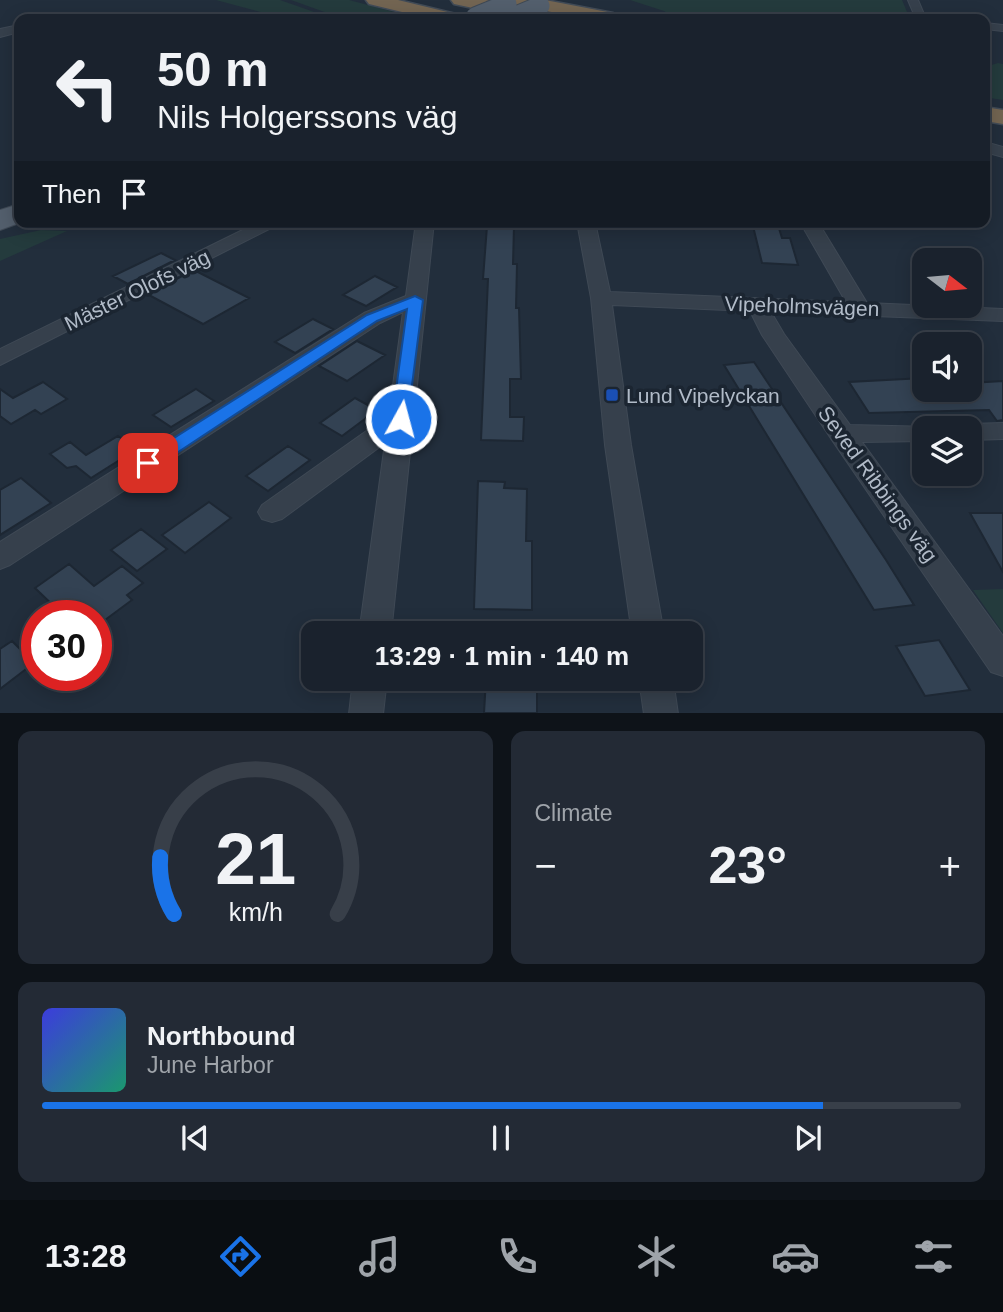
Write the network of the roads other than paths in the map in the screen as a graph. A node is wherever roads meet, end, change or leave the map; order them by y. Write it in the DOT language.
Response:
graph roads {
  1 [pos="375,0"];
  2 [pos="431,0"];
  3 [pos="460,0"];
  4 [pos="512,6"];
  5 [pos="403,7"];
  6 [pos="545,10"];
  7 [pos="420,14"];
  8 [pos="432,14"];
  9 [pos="485,14"];
  10 [pos="497,14"];
  11 [pos="575,14"];
  12 [pos="262,228"];
  13 [pos="424,228"];
  14 [pos="587,228"];
  15 [pos="813,228"];
  16 [pos="601,298"];
  17 [pos="415,300"];
  18 [pos="757,304"];
  19 [pos="860,308"];
  20 [pos="1003,315"];
  21 [pos="0,358"];
  22 [pos="401,419"];
  23 [pos="1003,431"];
  24 [pos="982,432"];
  25 [pos="912,433"];
  26 [pos="841,434"];
  27 [pos="272,512"];
  28 [pos="0,557"];
  29 [pos="377,621"];
  30 [pos="646,621"];
  31 [pos="1003,662"];
  32 [pos="369,691"];
  33 [pos="658,691"];
  34 [pos="366,713"];
  35 [pos="662,713"];
  1 -- 5 [label="highway"];
  2 -- 10 [label="highway"];
  3 -- 6 [label="highway"];
  4 -- 6 [label="highway"];
  4 -- 9 [label="main road, bridge"];
  5 -- 7 [label="highway"];
  5 -- 8 [label="highway"];
  6 -- 11 [label="highway"];
  12 -- 21 [label="street, Mäster Olofs väg"];
  13 -- 17 [label="street"];
  14 -- 16 [label="street"];
  15 -- 19 [label="street"];
  16 -- 18 [label="street, Vipeholmsvägen"];
  16 -- 30 [label="street"];
  17 -- 22 [label="street"];
  17 -- 28 [label="street"];
  18 -- 19 [label="street, Vipeholmsvägen"];
  18 -- 26 [label="street, Seved Ribbings väg"];
  19 -- 20 [label="street, Vipeholmsvägen"];
  22 -- 27 [label="street"];
  22 -- 29 [label="street"];
  23 -- 24 [label="street"];
  25 -- 26 [label="street"];
  26 -- 31 [label="street, Seved Ribbings väg"];
  32 -- 34 [label="street"];
  33 -- 35 [label="street"];
}
